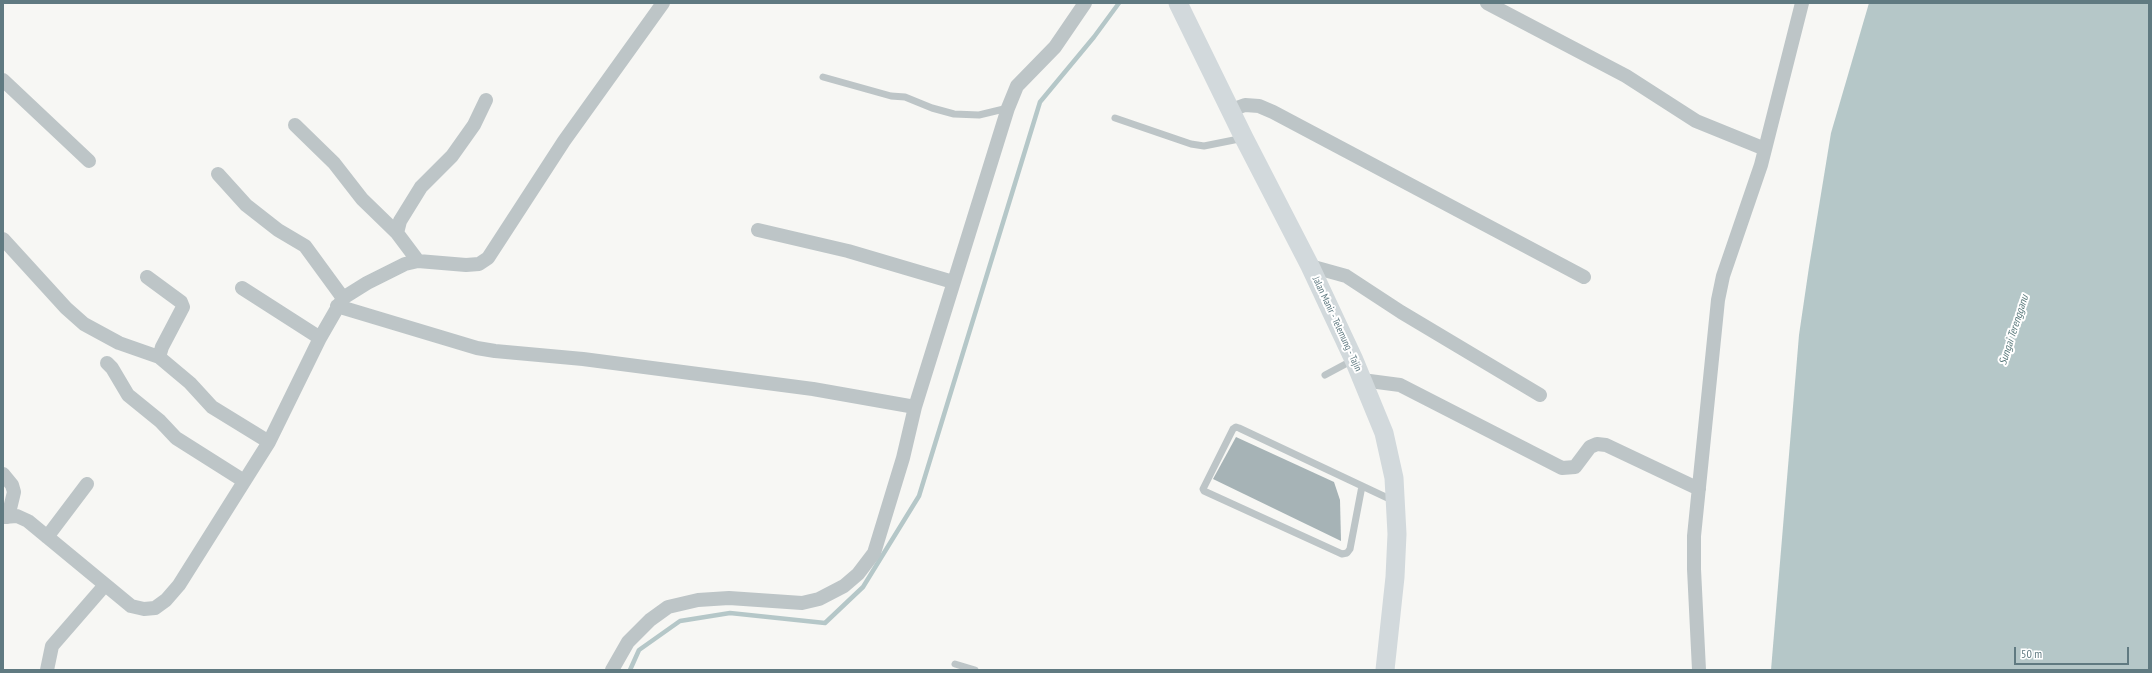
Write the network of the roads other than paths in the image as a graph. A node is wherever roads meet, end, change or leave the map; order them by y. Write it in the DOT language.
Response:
graph roads {
  1 [pos="663,3"];
  2 [pos="1085,3"];
  3 [pos="1178,3"];
  4 [pos="1487,3"];
  5 [pos="1802,3"];
  6 [pos="823,77"];
  7 [pos="3,80"];
  8 [pos="486,100"];
  9 [pos="1008,108"];
  10 [pos="1231,110"];
  11 [pos="1115,118"];
  12 [pos="294,125"];
  13 [pos="1244,138"];
  14 [pos="1765,149"];
  15 [pos="89,161"];
  16 [pos="218,174"];
  17 [pos="758,230"];
  18 [pos="397,232"];
  19 [pos="3,239"];
  20 [pos="418,261"];
  21 [pos="1310,266"];
  22 [pos="147,276"];
  23 [pos="1584,277"];
  24 [pos="953,282"];
  25 [pos="242,288"];
  26 [pos="340,302"];
  27 [pos="320,338"];
  28 [pos="159,357"];
  29 [pos="1354,360"];
  30 [pos="107,363"];
  31 [pos="1325,376"];
  32 [pos="1362,380"];
  33 [pos="1540,395"];
  34 [pos="915,407"];
  35 [pos="269,442"];
  36 [pos="3,474"];
  37 [pos="244,481"];
  38 [pos="87,484"];
  39 [pos="1362,486"];
  40 [pos="1699,489"];
  41 [pos="1396,502"];
  42 [pos="6,517"];
  43 [pos="47,537"];
  44 [pos="105,585"];
  45 [pos="955,664"];
  46 [pos="47,670"];
  47 [pos="612,670"];
  48 [pos="975,670"];
  49 [pos="1385,670"];
  50 [pos="1699,670"];
  1 -- 20 [label="street"];
  2 -- 9 [label="street"];
  3 -- 10 [label="main road, Jalan Manir - Telemung - Tajin"];
  4 -- 14 [label="street"];
  5 -- 14 [label="street"];
  6 -- 9 [label="lane"];
  7 -- 15 [label="street"];
  8 -- 18 [label="street"];
  9 -- 24 [label="street"];
  10 -- 13 [label="main road, Jalan Manir - Telemung - Tajin"];
  10 -- 23 [label="street"];
  11 -- 13 [label="lane"];
  12 -- 18 [label="street"];
  13 -- 21 [label="main road, Jalan Manir - Telemung - Tajin"];
  14 -- 40 [label="street"];
  16 -- 26 [label="street"];
  17 -- 24 [label="street"];
  18 -- 20 [label="street"];
  19 -- 28 [label="street"];
  20 -- 26 [label="street"];
  21 -- 29 [label="main road, Jalan Manir - Telemung - Tajin"];
  21 -- 33 [label="street"];
  22 -- 28 [label="street"];
  24 -- 34 [label="street"];
  25 -- 27 [label="street"];
  26 -- 27 [label="street"];
  26 -- 34 [label="street"];
  27 -- 35 [label="street"];
  28 -- 35 [label="street"];
  29 -- 31 [label="lane"];
  29 -- 32 [label="main road, Jalan Manir - Telemung - Tajin"];
  30 -- 37 [label="street"];
  32 -- 40 [label="street"];
  32 -- 41 [label="main road, Jalan Manir - Telemung - Tajin"];
  34 -- 47 [label="street"];
  35 -- 37 [label="street"];
  36 -- 42 [label="street"];
  37 -- 44 [label="street"];
  38 -- 43 [label="street"];
  39 -- 39 [label="lane"];
  39 -- 41 [label="lane"];
  40 -- 50 [label="street"];
  41 -- 49 [label="main road, Jalan Manir - Telemung - Tajin"];
  42 -- 43 [label="street"];
  43 -- 44 [label="street"];
  44 -- 46 [label="street"];
  45 -- 48 [label="lane"];
}
